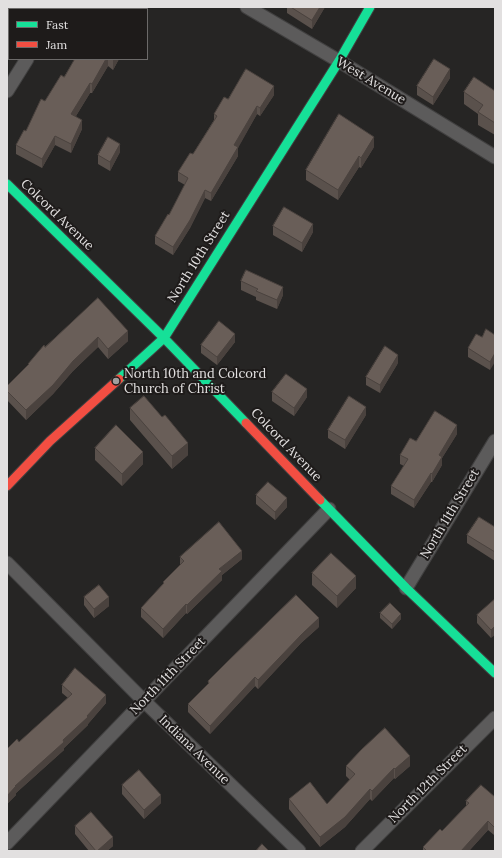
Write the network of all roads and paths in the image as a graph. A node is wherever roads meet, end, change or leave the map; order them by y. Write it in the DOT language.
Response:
graph roads {
  1 [pos="247,7"];
  2 [pos="370,7"];
  3 [pos="27,60"];
  4 [pos="339,61"];
  5 [pos="7,91"];
  6 [pos="495,157"];
  7 [pos="7,184"];
  8 [pos="164,338"];
  9 [pos="495,441"];
  10 [pos="7,486"];
  11 [pos="330,509"];
  12 [pos="7,563"];
  13 [pos="406,588"];
  14 [pos="495,673"];
  15 [pos="144,701"];
  16 [pos="495,718"];
  17 [pos="7,843"];
  18 [pos="298,851"];
  19 [pos="362,851"];
  1 -- 4 [label="street, West Avenue"];
  2 -- 4 [label="street, North 10th Street"];
  3 -- 5 [label="street"];
  4 -- 6 [label="street, West Avenue"];
  4 -- 8 [label="street, North 10th Street"];
  7 -- 8 [label="street, Colcord Avenue"];
  8 -- 10 [label="street, North 10th Street"];
  8 -- 11 [label="street, Colcord Avenue"];
  9 -- 13 [label="street, North 11th Street"];
  11 -- 13 [label="street, Colcord Avenue"];
  11 -- 15 [label="street, North 11th Street"];
  12 -- 15 [label="street, Indiana Avenue"];
  13 -- 14 [label="street, Colcord Avenue"];
  15 -- 17 [label="street, North 11th Street"];
  15 -- 18 [label="street, Indiana Avenue"];
  16 -- 19 [label="street, North 12th Street"];
}
